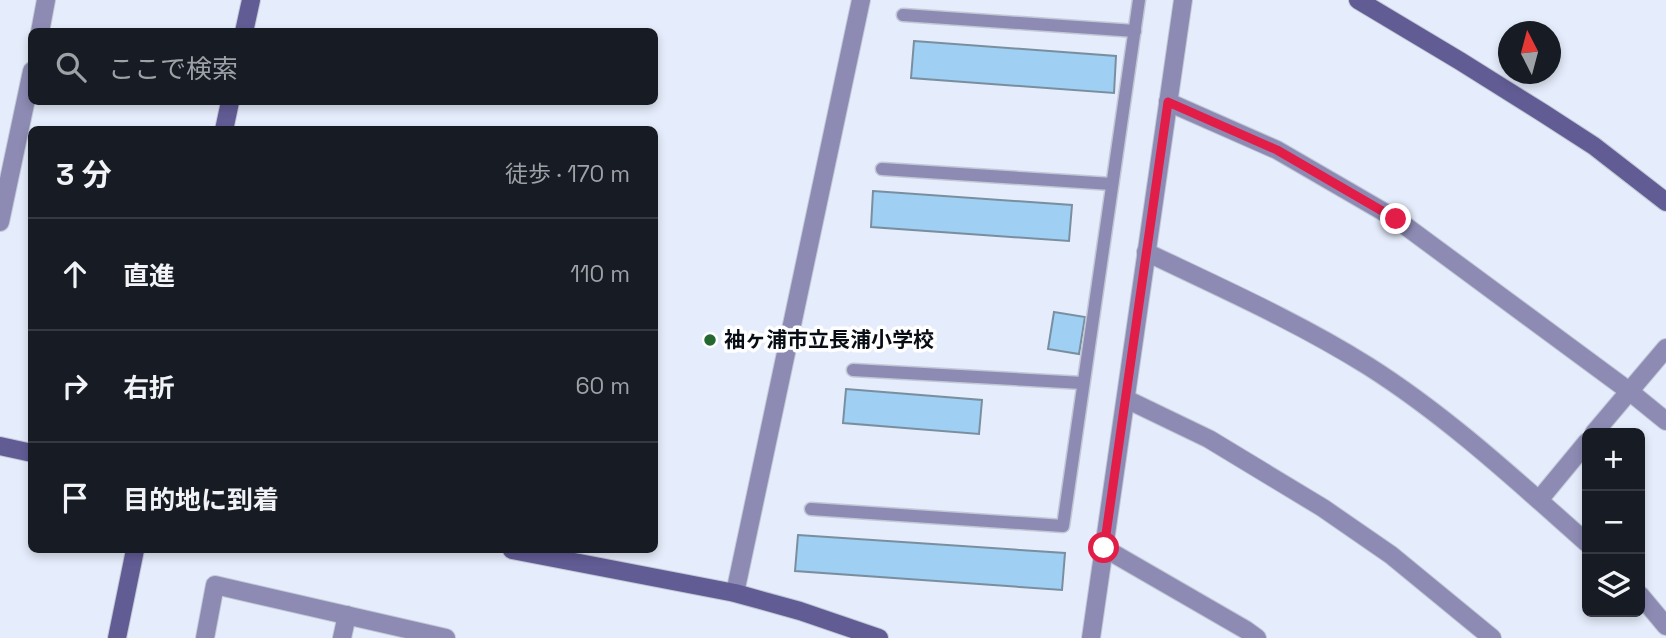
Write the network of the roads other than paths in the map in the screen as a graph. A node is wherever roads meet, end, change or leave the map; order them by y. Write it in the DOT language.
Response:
graph roads {
  1 [pos="46,0"];
  2 [pos="251,0"];
  3 [pos="861,0"];
  4 [pos="1139,0"];
  5 [pos="1183,0"];
  6 [pos="1363,1"];
  7 [pos="903,15"];
  8 [pos="41,28"];
  9 [pos="245,28"];
  10 [pos="1135,31"];
  11 [pos="28,90"];
  12 [pos="1168,102"];
  13 [pos="229,105"];
  14 [pos="225,126"];
  15 [pos="882,169"];
  16 [pos="1112,184"];
  17 [pos="1666,202"];
  18 [pos="0,222"];
  19 [pos="1146,252"];
  20 [pos="1666,348"];
  21 [pos="853,370"];
  22 [pos="1083,383"];
  23 [pos="1629,391"];
  24 [pos="1126,399"];
  25 [pos="1666,421"];
  26 [pos="1598,428"];
  27 [pos="0,446"];
  28 [pos="1582,448"];
  29 [pos="28,452"];
  30 [pos="1539,500"];
  31 [pos="811,509"];
  32 [pos="1582,538"];
  33 [pos="1104,548"];
  34 [pos="134,553"];
  35 [pos="528,553"];
  36 [pos="735,593"];
  37 [pos="1645,601"];
  38 [pos="347,615"];
  39 [pos="1666,626"];
  40 [pos="117,638"];
  41 [pos="205,638"];
  42 [pos="342,638"];
  43 [pos="446,638"];
  44 [pos="879,638"];
  45 [pos="1091,638"];
  46 [pos="1257,638"];
  47 [pos="1492,638"];
  1 -- 8 [label="street"];
  2 -- 9 [label="street"];
  3 -- 36 [label="street"];
  4 -- 10 [label="lane"];
  5 -- 12 [label="street"];
  6 -- 17 [label="street"];
  7 -- 10 [label="lane"];
  10 -- 16 [label="lane"];
  11 -- 18 [label="street"];
  12 -- 19 [label="street"];
  12 -- 23 [label="street"];
  13 -- 14 [label="street"];
  15 -- 16 [label="lane"];
  16 -- 22 [label="lane"];
  19 -- 24 [label="street"];
  19 -- 30 [label="street"];
  20 -- 23 [label="street"];
  21 -- 22 [label="lane"];
  22 -- 31 [label="lane"];
  23 -- 25 [label="street"];
  23 -- 26 [label="street"];
  24 -- 33 [label="street"];
  24 -- 47 [label="street"];
  27 -- 29 [label="street"];
  28 -- 30 [label="street"];
  30 -- 32 [label="street"];
  33 -- 45 [label="street"];
  33 -- 46 [label="street"];
  34 -- 40 [label="street"];
  35 -- 36 [label="street"];
  36 -- 44 [label="street"];
  37 -- 39 [label="street"];
  38 -- 41 [label="street"];
  38 -- 42 [label="street"];
  38 -- 43 [label="street"];
}
